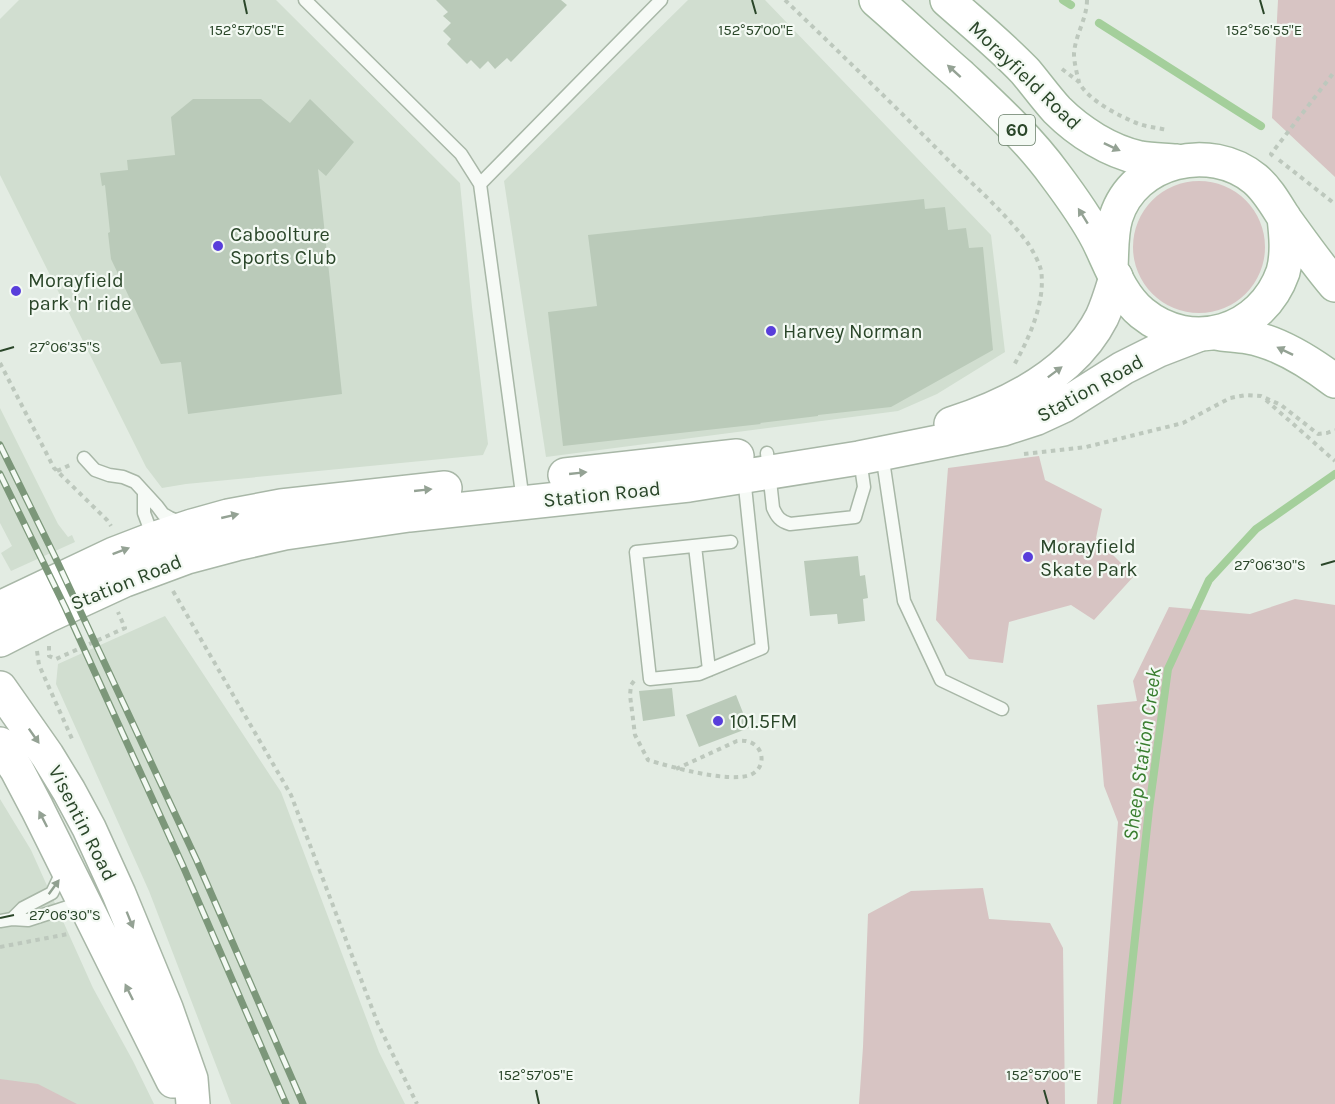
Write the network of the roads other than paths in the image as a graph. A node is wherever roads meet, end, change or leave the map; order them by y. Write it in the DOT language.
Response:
graph roads {
  1 [pos="305,0"];
  2 [pos="661,0"];
  3 [pos="876,0"];
  4 [pos="947,0"];
  5 [pos="1176,146"];
  6 [pos="480,184"];
  7 [pos="1284,218"];
  8 [pos="1114,272"];
  9 [pos="1335,285"];
  10 [pos="1206,334"];
  11 [pos="1335,381"];
  12 [pos="866,451"];
  13 [pos="84,458"];
  14 [pos="760,467"];
  15 [pos="521,491"];
  16 [pos="144,492"];
  17 [pos="153,538"];
  18 [pos="190,542"];
  19 [pos="731,542"];
  20 [pos="695,546"];
  21 [pos="0,608"];
  22 [pos="0,640"];
  23 [pos="709,670"];
  24 [pos="0,688"];
  25 [pos="1002,709"];
  26 [pos="0,744"];
  27 [pos="66,864"];
  28 [pos="88,909"];
  29 [pos="6,920"];
  30 [pos="191,1104"];
  1 -- 6 [label="lane"];
  2 -- 6 [label="lane"];
  8 -- 3 [label="main road, 60, one-way"];
  4 -- 5 [label="main road, Morayfield Road / 60, one-way"];
  5 -- 7 [label="main road, 60"];
  5 -- 8 [label="main road, 60"];
  6 -- 15 [label="lane"];
  7 -- 9 [label="main road, 60"];
  7 -- 10 [label="main road, 60"];
  8 -- 10 [label="main road, 60"];
  12 -- 8 [label="main road, Station Road, one-way"];
  11 -- 10 [label="main road, 60, one-way"];
  10 -- 12 [label="main road, Station Road"];
  12 -- 14 [label="main road, Station Road"];
  12 -- 14 [label="lane"];
  12 -- 25 [label="lane"];
  13 -- 16 [label="lane"];
  14 -- 15 [label="main road, Station Road"];
  14 -- 23 [label="lane"];
  15 -- 18 [label="main road, Station Road"];
  16 -- 17 [label="lane"];
  16 -- 18 [label="lane"];
  17 -- 18 [label="main road, Station Road"];
  21 -- 17 [label="main road, Station Road, one-way"];
  18 -- 22 [label="main road, Station Road"];
  19 -- 20 [label="lane"];
  20 -- 23 [label="lane"];
  20 -- 23 [label="lane"];
  24 -- 30 [label="main road, Visentin Road, one-way"];
  27 -- 26 [label="main road, Visentin Road, one-way"];
  27 -- 28 [label="main road, Visentin Road"];
  29 -- 27 [label="lane, one-way"];
  28 -- 29 [label="lane"];
  30 -- 28 [label="main road, Visentin Road, one-way"];
}
